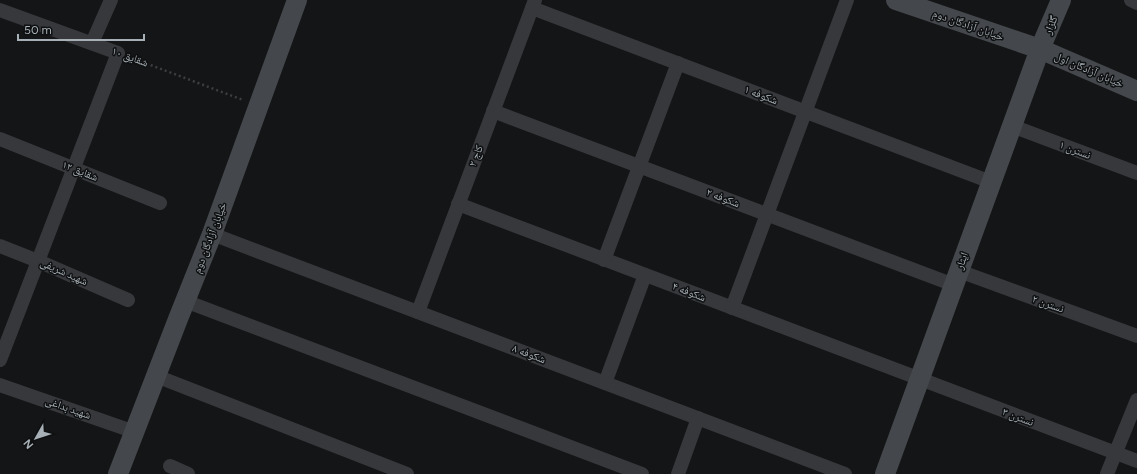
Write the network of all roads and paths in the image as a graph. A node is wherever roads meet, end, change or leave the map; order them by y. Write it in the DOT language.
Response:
graph roads {
  1 [pos="111,0"];
  2 [pos="297,0"];
  3 [pos="847,0"];
  4 [pos="896,0"];
  5 [pos="1061,0"];
  6 [pos="1131,0"];
  7 [pos="1137,3"];
  8 [pos="533,4"];
  9 [pos="0,10"];
  10 [pos="92,43"];
  11 [pos="1040,49"];
  12 [pos="118,53"];
  13 [pos="678,63"];
  14 [pos="1137,91"];
  15 [pos="259,106"];
  16 [pos="493,111"];
  17 [pos="806,112"];
  18 [pos="1012,126"];
  19 [pos="0,139"];
  20 [pos="639,166"];
  21 [pos="74,168"];
  22 [pos="1137,173"];
  23 [pos="991,182"];
  24 [pos="160,203"];
  25 [pos="458,204"];
  26 [pos="767,215"];
  27 [pos="212,234"];
  28 [pos="0,246"];
  29 [pos="604,260"];
  30 [pos="38,261"];
  31 [pos="645,275"];
  32 [pos="956,278"];
  33 [pos="128,300"];
  34 [pos="185,301"];
  35 [pos="732,308"];
  36 [pos="418,312"];
  37 [pos="1137,336"];
  38 [pos="0,360"];
  39 [pos="156,376"];
  40 [pos="921,380"];
  41 [pos="605,383"];
  42 [pos="0,385"];
  43 [pos="1137,400"];
  44 [pos="698,418"];
  45 [pos="135,432"];
  46 [pos="1116,453"];
  47 [pos="1137,461"];
  48 [pos="170,466"];
  49 [pos="118,474"];
  50 [pos="188,474"];
  51 [pos="407,474"];
  52 [pos="642,474"];
  53 [pos="678,474"];
  54 [pos="845,474"];
  55 [pos="885,474"];
  56 [pos="1107,474"];
  1 -- 10 [label="street"];
  2 -- 15 [label="street, خیابان آزادگان دوم"];
  3 -- 17 [label="street"];
  4 -- 11 [label="street, خیابان آزادگان دوم"];
  5 -- 11 [label="street, گلزار"];
  6 -- 7 [label="street"];
  8 -- 13 [label="street, شکوفه ۱"];
  8 -- 16 [label="street, کاج ۲"];
  9 -- 10 [label="street, شقایق ۱۰"];
  10 -- 12 [label="street, شقایق ۱۰"];
  11 -- 14 [label="street, خیابان آزادگان اول"];
  11 -- 18 [label="street, ایثار"];
  12 -- 15 [label="path, شقایق ۱۰"];
  12 -- 21 [label="street"];
  13 -- 17 [label="street, شکوفه ۱"];
  13 -- 20 [label="street"];
  15 -- 27 [label="street, خیابان آزادگان دوم"];
  16 -- 20 [label="street, شکوفه ۲"];
  16 -- 25 [label="street, کاج ۲"];
  17 -- 23 [label="street, شکوفه ۱"];
  17 -- 26 [label="street"];
  18 -- 22 [label="street, نسترن ۱"];
  18 -- 23 [label="street, ایثار"];
  19 -- 21 [label="street, شقایق ۱۲"];
  20 -- 26 [label="street, شکوفه ۲"];
  20 -- 29 [label="street"];
  21 -- 24 [label="street, شقایق ۱۲"];
  21 -- 30 [label="street"];
  23 -- 32 [label="street, ایثار"];
  25 -- 29 [label="street, شکوفه ۴"];
  25 -- 36 [label="street, کاج ۲"];
  26 -- 32 [label="street, شکوفه ۲"];
  26 -- 35 [label="street"];
  27 -- 34 [label="street, خیابان آزادگان دوم"];
  27 -- 36 [label="street, شکوفه ۸"];
  28 -- 30 [label="street, شهید شریفی"];
  29 -- 31 [label="street, شکوفه ۴"];
  30 -- 33 [label="street, شهید شریفی"];
  30 -- 38 [label="street"];
  31 -- 35 [label="street, شکوفه ۴"];
  31 -- 41 [label="street"];
  32 -- 37 [label="street, نسترن ۲"];
  32 -- 40 [label="street, ایثار"];
  34 -- 39 [label="street, خیابان آزادگان دوم"];
  34 -- 52 [label="street"];
  35 -- 40 [label="street, شکوفه ۴"];
  36 -- 41 [label="street, شکوفه ۸"];
  39 -- 45 [label="street, خیابان آزادگان دوم"];
  39 -- 51 [label="street"];
  40 -- 46 [label="street, نسترن ۳"];
  40 -- 55 [label="street, ایثار"];
  41 -- 44 [label="street, شکوفه ۸"];
  42 -- 45 [label="street, شهید بداغی"];
  43 -- 46 [label="street"];
  44 -- 53 [label="street"];
  44 -- 54 [label="street, شکوفه ۸"];
  45 -- 49 [label="street, خیابان آزادگان دوم"];
  46 -- 47 [label="street, نسترن ۳"];
  46 -- 56 [label="street"];
  48 -- 50 [label="street"];
}
